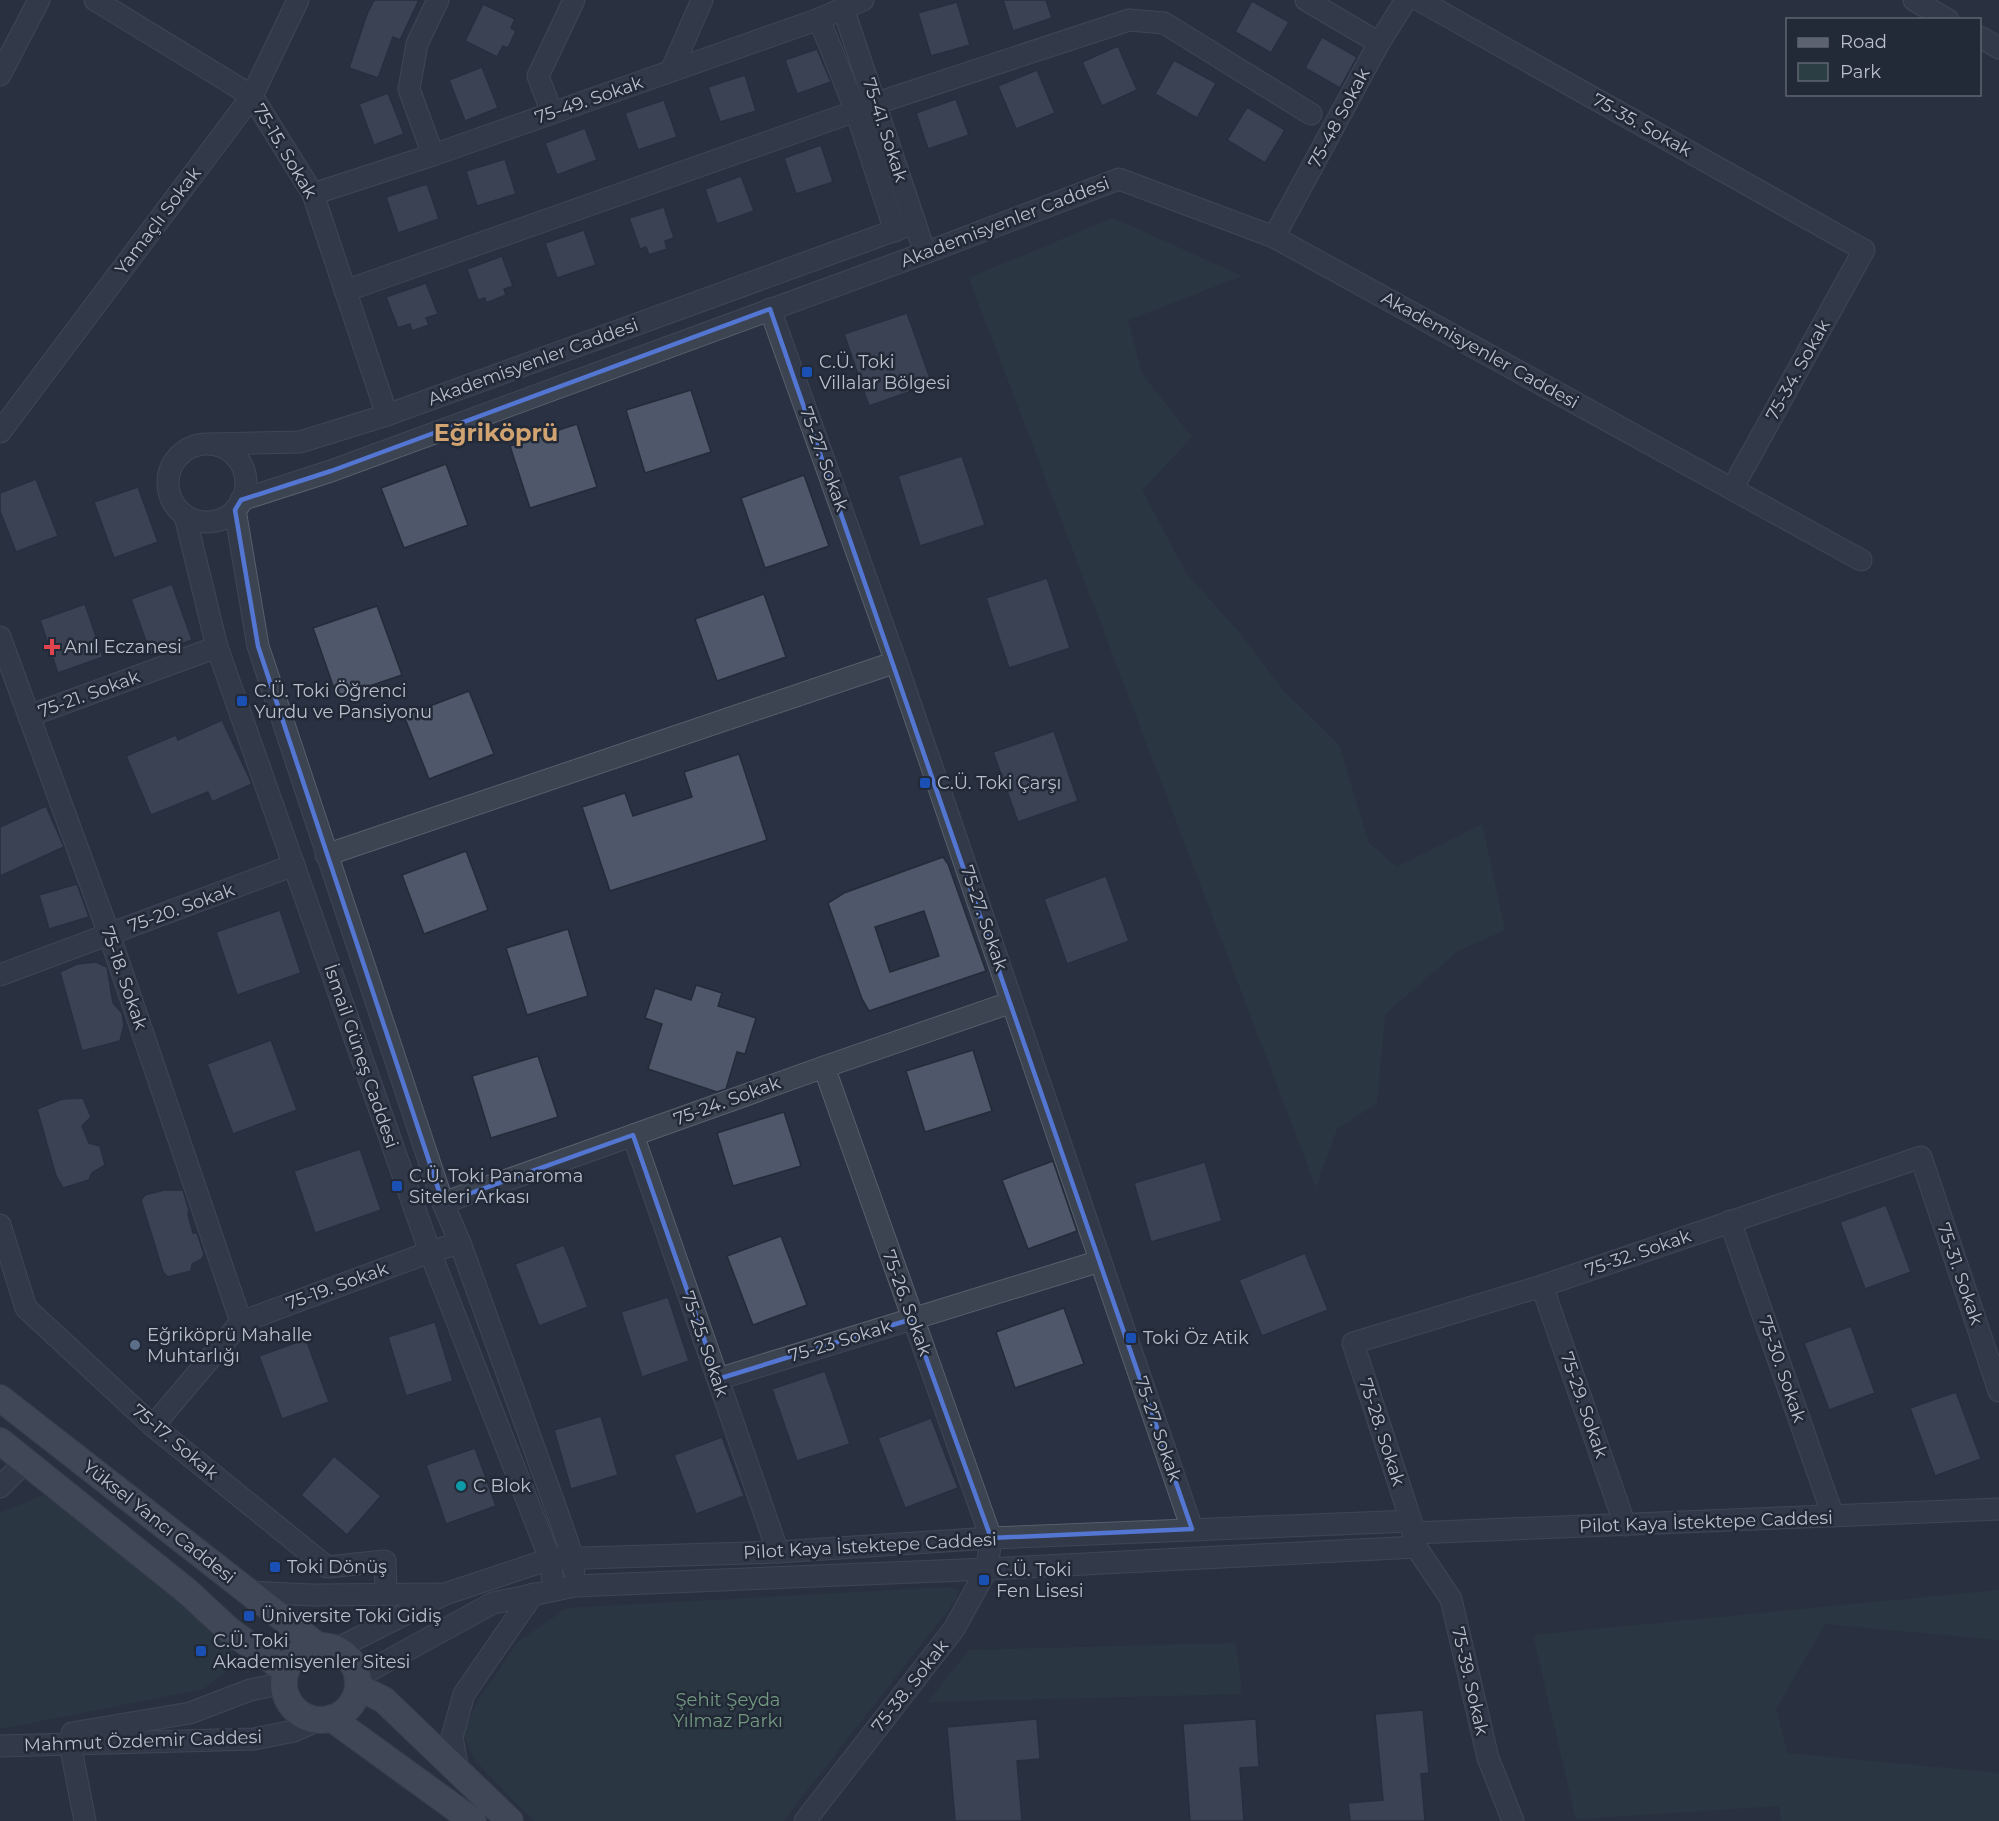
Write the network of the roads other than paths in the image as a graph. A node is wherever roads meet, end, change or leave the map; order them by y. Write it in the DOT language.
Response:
graph roads {
  1 [pos="39,0"];
  2 [pos="95,0"];
  3 [pos="298,0"];
  4 [pos="438,0"];
  5 [pos="574,0"];
  6 [pos="702,0"];
  7 [pos="863,0"];
  8 [pos="1306,0"];
  9 [pos="1406,0"];
  10 [pos="1419,0"];
  11 [pos="1914,0"];
  12 [pos="843,8"];
  13 [pos="1945,18"];
  14 [pos="819,19"];
  15 [pos="1981,38"];
  16 [pos="1379,43"];
  17 [pos="1999,48"];
  18 [pos="671,71"];
  19 [pos="0,75"];
  20 [pos="252,96"];
  21 [pos="877,104"];
  22 [pos="856,111"];
  23 [pos="552,113"];
  24 [pos="1311,114"];
  25 [pos="433,155"];
  26 [pos="313,194"];
  27 [pos="915,223"];
  28 [pos="895,231"];
  29 [pos="1274,237"];
  30 [pos="1864,250"];
  31 [pos="925,253"];
  32 [pos="345,291"];
  33 [pos="770,309"];
  34 [pos="387,415"];
  35 [pos="0,432"];
  36 [pos="211,444"];
  37 [pos="1732,489"];
  38 [pos="238,505"];
  39 [pos="185,516"];
  40 [pos="1861,560"];
  41 [pos="0,637"];
  42 [pos="216,647"];
  43 [pos="896,662"];
  44 [pos="29,716"];
  45 [pos="326,855"];
  46 [pos="294,865"];
  47 [pos="109,934"];
  48 [pos="0,975"];
  49 [pos="1012,1002"];
  50 [pos="824,1067"];
  51 [pos="633,1135"];
  52 [pos="1921,1157"];
  53 [pos="443,1203"];
  54 [pos="1730,1221"];
  55 [pos="0,1226"];
  56 [pos="460,1243"];
  57 [pos="430,1252"];
  58 [pos="1100,1261"];
  59 [pos="1542,1286"];
  60 [pos="912,1319"];
  61 [pos="241,1322"];
  62 [pos="1353,1343"];
  63 [pos="718,1379"];
  64 [pos="1999,1391"];
  65 [pos="0,1398"];
  66 [pos="153,1426"];
  67 [pos="0,1441"];
  68 [pos="26,1461"];
  69 [pos="0,1487"];
  70 [pos="1999,1509"];
  71 [pos="1833,1516"];
  72 [pos="1625,1525"];
  73 [pos="1192,1529"];
  74 [pos="1413,1534"];
  75 [pos="991,1538"];
  76 [pos="778,1552"];
  77 [pos="573,1558"];
  78 [pos="550,1559"];
  79 [pos="987,1569"];
  80 [pos="575,1586"];
  81 [pos="249,1592"];
  82 [pos="544,1592"];
  83 [pos="386,1594"];
  84 [pos="445,1594"];
  85 [pos="327,1647"];
  86 [pos="285,1677"];
  87 [pos="358,1682"];
  88 [pos="325,1719"];
  89 [pos="70,1744"];
  90 [pos="0,1746"];
  91 [pos="458,1771"];
  92 [pos="85,1821"];
  93 [pos="473,1821"];
  94 [pos="510,1821"];
  95 [pos="805,1821"];
  96 [pos="1513,1821"];
  1 -- 19 [label="street"];
  2 -- 20 [label="street, 75-15. Sokak"];
  3 -- 20 [label="street, Yamaçlı Sokak"];
  4 -- 25 [label="street"];
  5 -- 23 [label="street"];
  6 -- 18 [label="street"];
  7 -- 12 [label="street, 75-49. Sokak"];
  8 -- 16 [label="street"];
  9 -- 16 [label="street, 75-48 Sokak"];
  10 -- 30 [label="street, 75-35. Sokak"];
  11 -- 13 [label="street"];
  12 -- 14 [label="street, 75-49. Sokak"];
  12 -- 21 [label="street, 75-41. Sokak"];
  14 -- 18 [label="street, 75-49. Sokak"];
  14 -- 22 [label="street, 75-41. Sokak"];
  15 -- 17 [label="street"];
  16 -- 29 [label="street, 75-48 Sokak"];
  18 -- 23 [label="street, 75-49. Sokak"];
  20 -- 26 [label="street, 75-15. Sokak"];
  20 -- 35 [label="street, Yamaçlı Sokak"];
  21 -- 24 [label="street"];
  21 -- 27 [label="street, 75-41. Sokak"];
  22 -- 28 [label="street, 75-41. Sokak"];
  22 -- 32 [label="street"];
  23 -- 25 [label="street, 75-49. Sokak"];
  25 -- 26 [label="street, 75-49. Sokak"];
  26 -- 32 [label="street, 75-15. Sokak"];
  27 -- 28 [label="street, Akademisyenler Caddesi"];
  27 -- 31 [label="street, 75-41. Sokak"];
  28 -- 34 [label="street, Akademisyenler Caddesi"];
  29 -- 31 [label="street, Akademisyenler Caddesi"];
  29 -- 37 [label="street, Akademisyenler Caddesi"];
  30 -- 37 [label="street, 75-34. Sokak"];
  31 -- 33 [label="street, Akademisyenler Caddesi"];
  32 -- 34 [label="street, 75-15. Sokak"];
  33 -- 38 [label="street, Akademisyenler Caddesi"];
  33 -- 43 [label="street, 75-27. Sokak"];
  34 -- 36 [label="street, Akademisyenler Caddesi"];
  36 -- 38 [label="street"];
  36 -- 39 [label="street"];
  37 -- 40 [label="street, Akademisyenler Caddesi"];
  38 -- 39 [label="street"];
  38 -- 45 [label="street, İsmail Güneş Caddesi"];
  39 -- 42 [label="street, İsmail Güneş Caddesi"];
  41 -- 44 [label="street, 75-18. Sokak"];
  42 -- 44 [label="street, 75-21. Sokak"];
  42 -- 46 [label="street, İsmail Güneş Caddesi"];
  43 -- 45 [label="street"];
  43 -- 49 [label="street, 75-27. Sokak"];
  44 -- 47 [label="street, 75-18. Sokak"];
  45 -- 53 [label="street, İsmail Güneş Caddesi"];
  46 -- 47 [label="street, 75-20. Sokak"];
  46 -- 57 [label="street, İsmail Güneş Caddesi"];
  47 -- 48 [label="street, 75-20. Sokak"];
  47 -- 61 [label="street, 75-18. Sokak"];
  49 -- 50 [label="street, 75-24. Sokak"];
  49 -- 58 [label="street, 75-27. Sokak"];
  50 -- 51 [label="street, 75-24. Sokak"];
  50 -- 60 [label="street, 75-26. Sokak"];
  51 -- 53 [label="street, 75-24. Sokak"];
  51 -- 63 [label="street, 75-25. Sokak"];
  52 -- 54 [label="street, 75-32. Sokak"];
  52 -- 64 [label="street, 75-31. Sokak"];
  53 -- 56 [label="street, İsmail Güneş Caddesi"];
  54 -- 59 [label="street, 75-32. Sokak"];
  54 -- 71 [label="street, 75-30. Sokak"];
  55 -- 66 [label="street, 75-17. Sokak"];
  56 -- 57 [label="street, 75-19. Sokak"];
  56 -- 77 [label="street, İsmail Güneş Caddesi"];
  57 -- 61 [label="street, 75-19. Sokak"];
  57 -- 78 [label="street, İsmail Güneş Caddesi"];
  58 -- 60 [label="street, 75-23 Sokak"];
  58 -- 73 [label="street, 75-27. Sokak"];
  59 -- 62 [label="street, 75-32. Sokak"];
  59 -- 72 [label="street, 75-29. Sokak"];
  60 -- 63 [label="street, 75-23 Sokak"];
  60 -- 75 [label="street, 75-26. Sokak"];
  61 -- 66 [label="street, 75-19. Sokak"];
  62 -- 74 [label="street, 75-28. Sokak"];
  63 -- 76 [label="street, 75-25. Sokak"];
  65 -- 81 [label="main road, Yüksel Yancı Caddesi"];
  66 -- 83 [label="street, 75-17. Sokak"];
  67 -- 68 [label="main road, Yüksel Yancı Caddesi"];
  68 -- 69 [label="street"];
  68 -- 86 [label="main road, Yüksel Yancı Caddesi"];
  70 -- 71 [label="street, Pilot Kaya İstektepe Caddesi"];
  71 -- 72 [label="street, Pilot Kaya İstektepe Caddesi"];
  72 -- 74 [label="street, Pilot Kaya İstektepe Caddesi"];
  73 -- 74 [label="street, Pilot Kaya İstektepe Caddesi"];
  73 -- 75 [label="street, Pilot Kaya İstektepe Caddesi"];
  74 -- 79 [label="street, Pilot Kaya İstektepe Caddesi"];
  74 -- 96 [label="street, 75-39. Sokak"];
  75 -- 76 [label="street, Pilot Kaya İstektepe Caddesi"];
  75 -- 79 [label="street, 75-38. Sokak"];
  76 -- 77 [label="street, Pilot Kaya İstektepe Caddesi"];
  77 -- 78 [label="street, Pilot Kaya İstektepe Caddesi"];
  77 -- 80 [label="street, İsmail Güneş Caddesi"];
  78 -- 82 [label="street, İsmail Güneş Caddesi"];
  78 -- 84 [label="street, Pilot Kaya İstektepe Caddesi"];
  79 -- 80 [label="street, Pilot Kaya İstektepe Caddesi"];
  79 -- 95 [label="street, 75-38. Sokak"];
  80 -- 82 [label="street, Pilot Kaya İstektepe Caddesi"];
  81 -- 83 [label="street"];
  81 -- 85 [label="main road, Yüksel Yancı Caddesi"];
  82 -- 87 [label="street, Pilot Kaya İstektepe Caddesi"];
  82 -- 91 [label="street"];
  83 -- 84 [label="street"];
  84 -- 85 [label="street, Pilot Kaya İstektepe Caddesi"];
  85 -- 86 [label="main road"];
  85 -- 87 [label="main road"];
  86 -- 88 [label="main road"];
  86 -- 90 [label="street, Mahmut Özdemir Caddesi"];
  87 -- 88 [label="main road"];
  87 -- 91 [label="main road"];
  88 -- 89 [label="street, Mahmut Özdemir Caddesi"];
  88 -- 93 [label="main road"];
  89 -- 90 [label="street, Mahmut Özdemir Caddesi"];
  89 -- 92 [label="street"];
  91 -- 94 [label="main road"];
}
